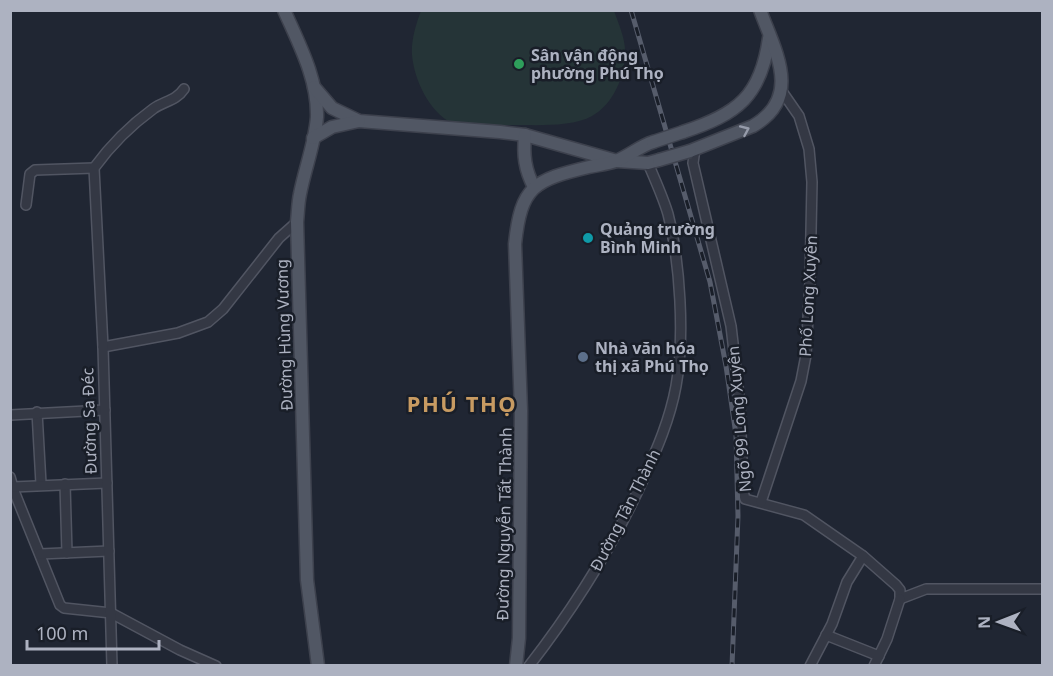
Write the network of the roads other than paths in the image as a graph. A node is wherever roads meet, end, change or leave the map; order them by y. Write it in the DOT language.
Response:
graph roads {
  1 [pos="284,10"];
  2 [pos="760,10"];
  3 [pos="770,37"];
  4 [pos="313,86"];
  5 [pos="184,89"];
  6 [pos="781,90"];
  7 [pos="359,121"];
  8 [pos="525,135"];
  9 [pos="314,138"];
  10 [pos="692,150"];
  11 [pos="617,161"];
  12 [pos="653,161"];
  13 [pos="94,168"];
  14 [pos="534,187"];
  15 [pos="26,205"];
  16 [pos="297,222"];
  17 [pos="103,347"];
  18 [pos="10,408"];
  19 [pos="105,410"];
  20 [pos="31,413"];
  21 [pos="10,415"];
  22 [pos="12,482"];
  23 [pos="107,483"];
  24 [pos="41,484"];
  25 [pos="65,484"];
  26 [pos="761,502"];
  27 [pos="109,552"];
  28 [pos="67,553"];
  29 [pos="40,554"];
  30 [pos="863,556"];
  31 [pos="1042,589"];
  32 [pos="900,599"];
  33 [pos="111,613"];
  34 [pos="826,635"];
  35 [pos="879,656"];
  36 [pos="112,666"];
  37 [pos="216,666"];
  38 [pos="318,666"];
  39 [pos="516,666"];
  40 [pos="529,666"];
  41 [pos="810,666"];
  42 [pos="874,666"];
  1 -- 4 [label="main road, Đường Hùng Vương"];
  2 -- 3 [label="main road"];
  3 -- 6 [label="main road"];
  3 -- 11 [label="main road, bridge"];
  4 -- 7 [label="main road"];
  4 -- 9 [label="main road, Đường Hùng Vương"];
  5 -- 13 [label="street"];
  10 -- 6 [label="main road, one-way"];
  6 -- 26 [label="street, Phố Long Xuyên"];
  7 -- 8 [label="main road"];
  7 -- 9 [label="main road"];
  8 -- 11 [label="main road"];
  8 -- 14 [label="main road"];
  9 -- 16 [label="main road, Đường Hùng Vương"];
  10 -- 12 [label="main road, bridge"];
  10 -- 26 [label="street, Ngõ 99 Long Xuyên"];
  11 -- 12 [label="main road"];
  11 -- 14 [label="main road"];
  12 -- 40 [label="street, Đường Tân Thành"];
  13 -- 15 [label="street"];
  13 -- 17 [label="street"];
  14 -- 39 [label="main road, Đường Nguyễn Tất Thành"];
  16 -- 17 [label="street, Đường Sa Đéc"];
  16 -- 38 [label="main road, Đường Hùng Vương"];
  17 -- 19 [label="street, Đường Sa Đéc"];
  18 -- 20 [label="street"];
  19 -- 20 [label="street"];
  19 -- 23 [label="street, Đường Sa Đéc"];
  20 -- 21 [label="street"];
  20 -- 24 [label="street"];
  22 -- 24 [label="street"];
  22 -- 29 [label="street"];
  23 -- 25 [label="street"];
  23 -- 27 [label="street, Đường Sa Đéc"];
  24 -- 25 [label="street"];
  25 -- 28 [label="street"];
  26 -- 30 [label="street, Ngõ 99 Long Xuyên"];
  27 -- 28 [label="street"];
  27 -- 33 [label="street, Đường Sa Đéc"];
  28 -- 29 [label="street"];
  29 -- 33 [label="street"];
  30 -- 32 [label="street, Ngõ 99 Long Xuyên"];
  30 -- 34 [label="street"];
  31 -- 32 [label="street"];
  32 -- 35 [label="street"];
  33 -- 36 [label="street, Đường Sa Đéc"];
  33 -- 37 [label="street"];
  34 -- 35 [label="street"];
  34 -- 41 [label="street"];
  35 -- 42 [label="street"];
}
